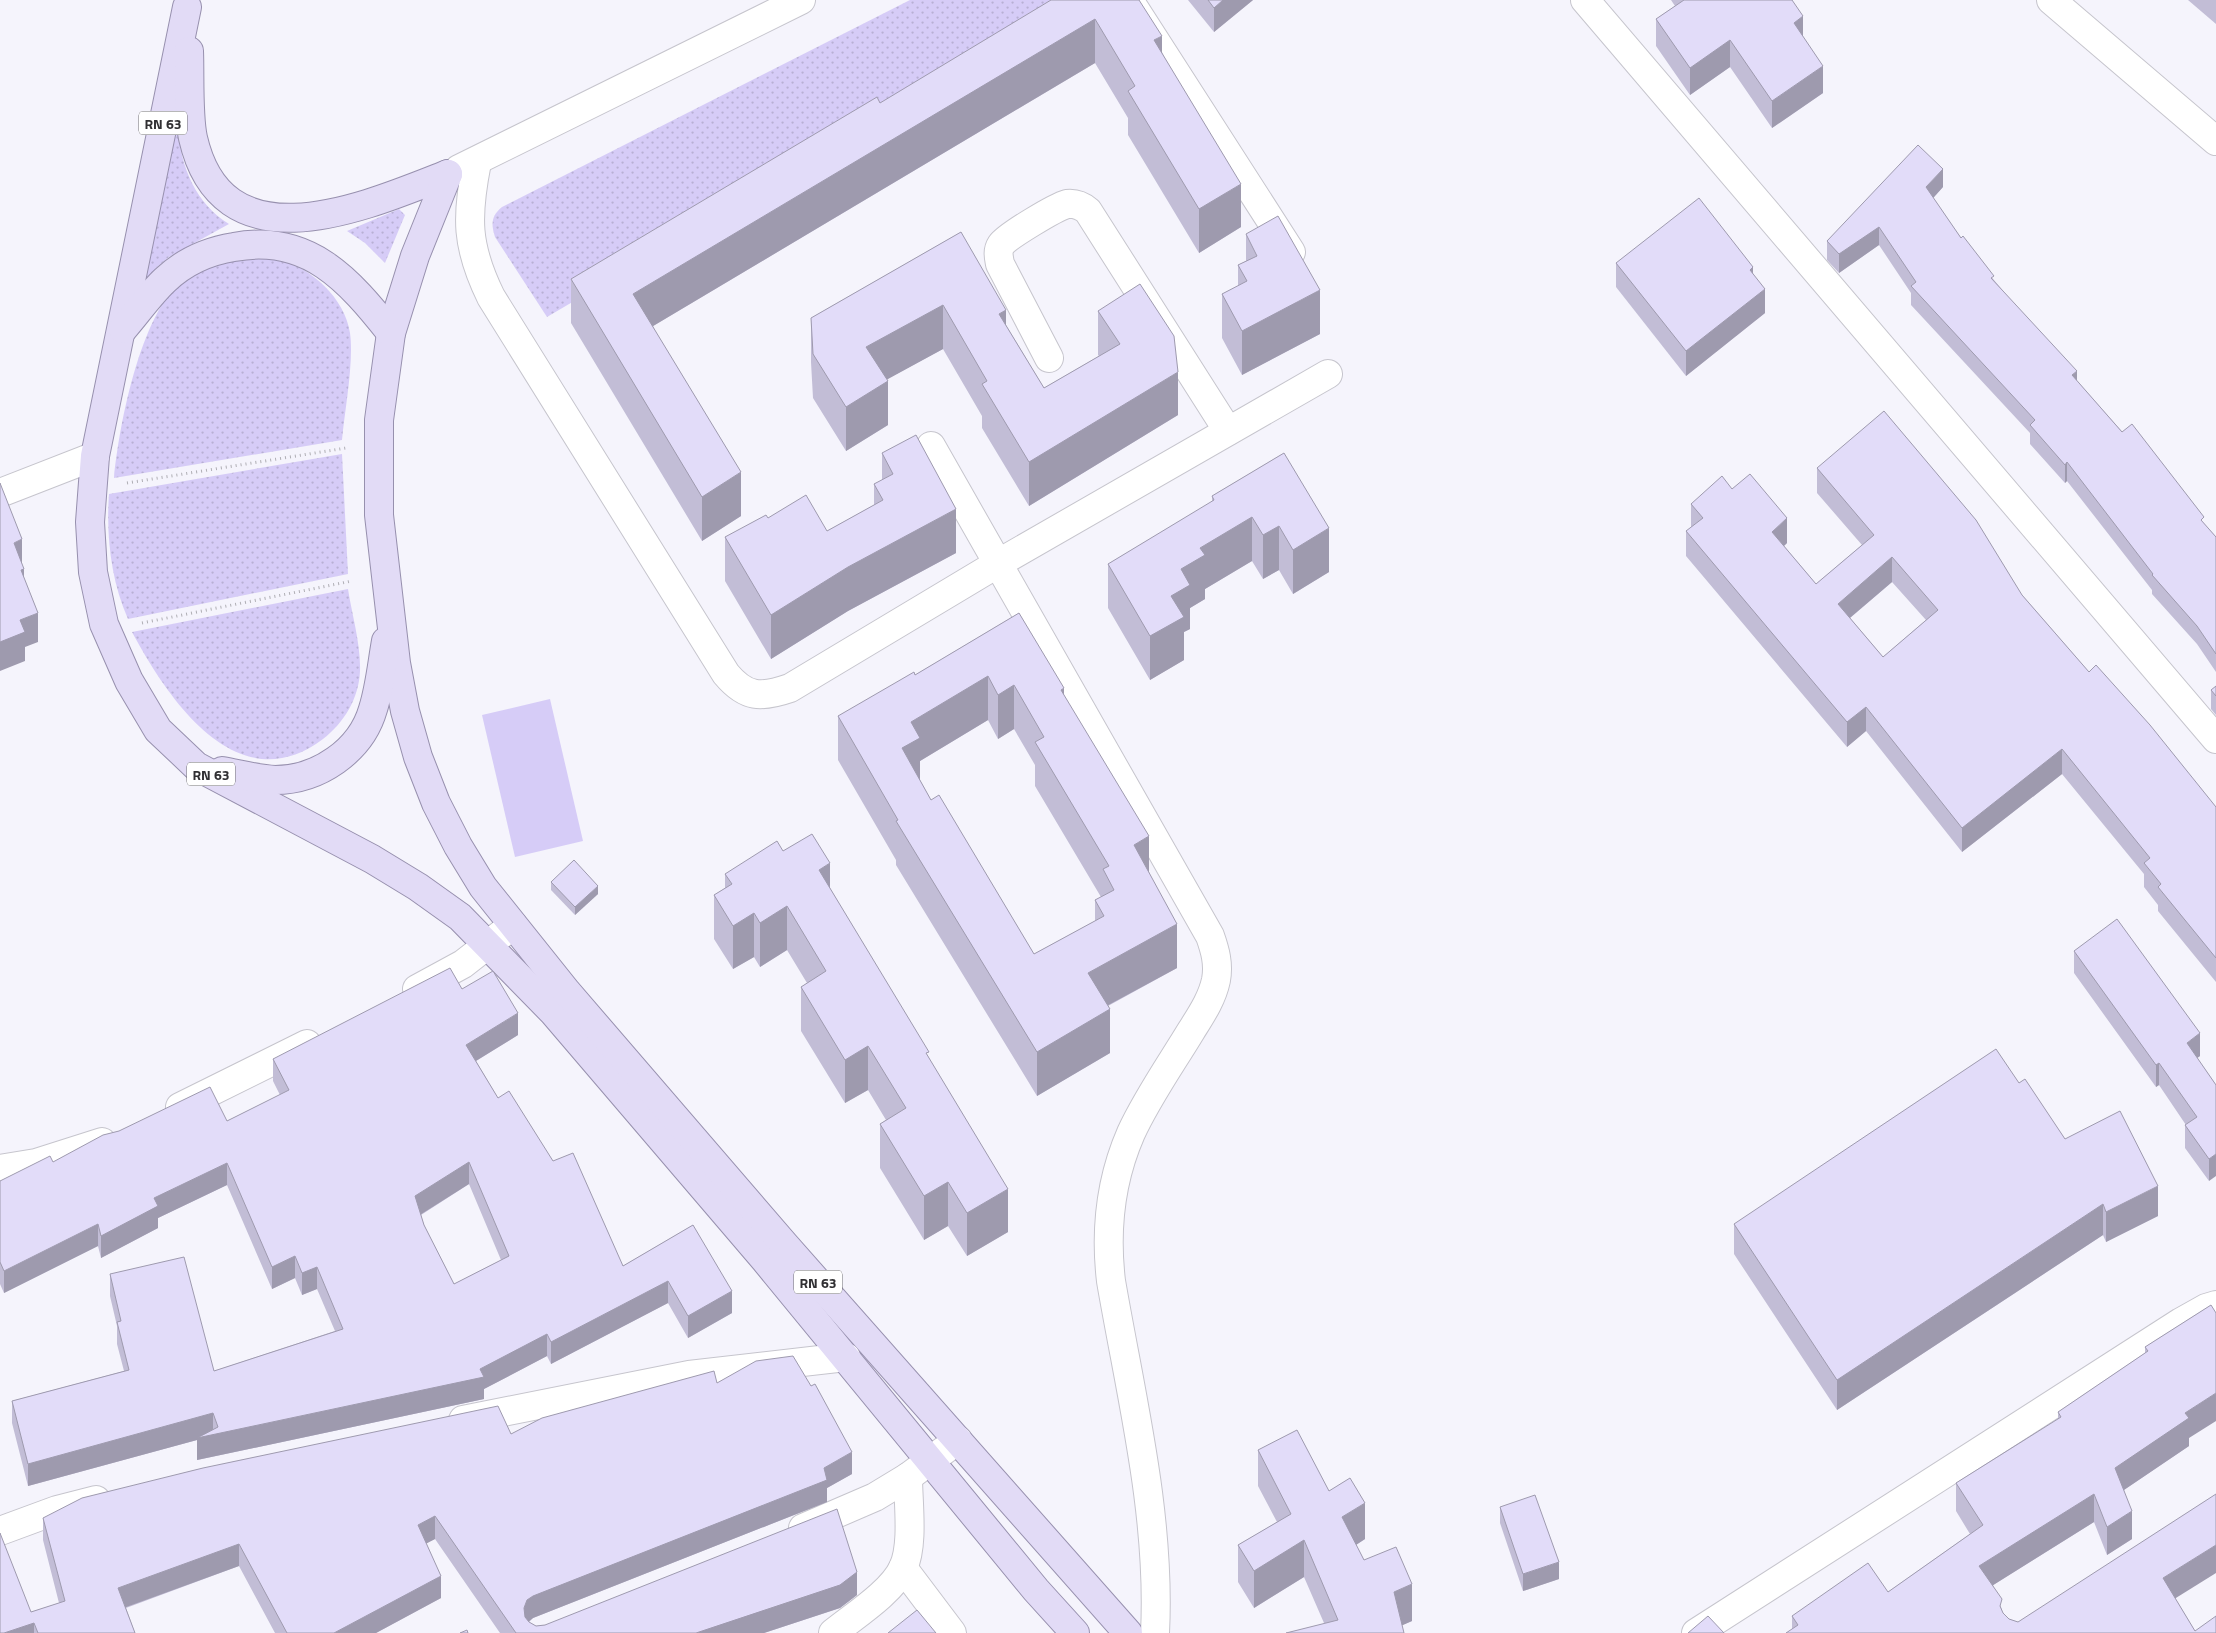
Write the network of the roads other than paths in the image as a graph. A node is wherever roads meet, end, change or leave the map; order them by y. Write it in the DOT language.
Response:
graph roads {
  1 [pos="800,0"];
  2 [pos="1129,0"];
  3 [pos="1585,0"];
  4 [pos="2051,0"];
  5 [pos="187,3"];
  6 [pos="2216,141"];
  7 [pos="477,162"];
  8 [pos="448,174"];
  9 [pos="292,219"];
  10 [pos="290,248"];
  11 [pos="1299,264"];
  12 [pos="122,330"];
  13 [pos="391,333"];
  14 [pos="1049,358"];
  15 [pos="1328,374"];
  16 [pos="1228,432"];
  17 [pos="931,446"];
  18 [pos="95,456"];
  19 [pos="0,493"];
  20 [pos="997,564"];
  21 [pos="392,615"];
  22 [pos="2216,739"];
  23 [pos="196,766"];
  24 [pos="513,925"];
  25 [pos="488,945"];
  26 [pos="396,1000"];
  27 [pos="326,1034"];
  28 [pos="160,1117"];
  29 [pos="124,1134"];
  30 [pos="0,1169"];
  31 [pos="2216,1306"];
  32 [pos="846,1358"];
  33 [pos="435,1426"];
  34 [pos="958,1440"];
  35 [pos="931,1460"];
  36 [pos="908,1477"];
  37 [pos="124,1494"];
  38 [pos="0,1530"];
  39 [pos="776,1540"];
  40 [pos="903,1568"];
  41 [pos="833,1633"];
  42 [pos="952,1633"];
  43 [pos="1075,1633"];
  44 [pos="1128,1633"];
  45 [pos="1155,1633"];
  46 [pos="1696,1633"];
  1 -- 7 [label="street"];
  2 -- 11 [label="street"];
  3 -- 22 [label="street"];
  4 -- 6 [label="street"];
  5 -- 9 [label="main road"];
  5 -- 12 [label="main road, RN 63"];
  7 -- 8 [label="street"];
  7 -- 20 [label="street"];
  8 -- 9 [label="main road"];
  8 -- 13 [label="main road"];
  9 -- 10 [label="main road"];
  10 -- 12 [label="main road"];
  10 -- 13 [label="main road"];
  12 -- 18 [label="main road, RN 63"];
  13 -- 21 [label="main road"];
  14 -- 16 [label="street"];
  15 -- 16 [label="street"];
  16 -- 20 [label="street"];
  17 -- 20 [label="street"];
  18 -- 19 [label="street"];
  18 -- 23 [label="main road, RN 63"];
  20 -- 45 [label="street"];
  21 -- 23 [label="main road"];
  21 -- 24 [label="main road"];
  23 -- 25 [label="main road, RN 63"];
  24 -- 25 [label="street"];
  24 -- 34 [label="main road, RN 63"];
  25 -- 26 [label="street"];
  25 -- 32 [label="main road, RN 63"];
  27 -- 28 [label="street"];
  29 -- 30 [label="street"];
  31 -- 46 [label="street"];
  32 -- 33 [label="street"];
  32 -- 35 [label="main road, RN 63"];
  34 -- 35 [label="street"];
  34 -- 44 [label="main road, RN 63"];
  35 -- 36 [label="street"];
  35 -- 43 [label="main road, RN 63"];
  36 -- 39 [label="street"];
  36 -- 40 [label="street"];
  37 -- 38 [label="street"];
  40 -- 41 [label="street"];
  40 -- 42 [label="street"];
}
